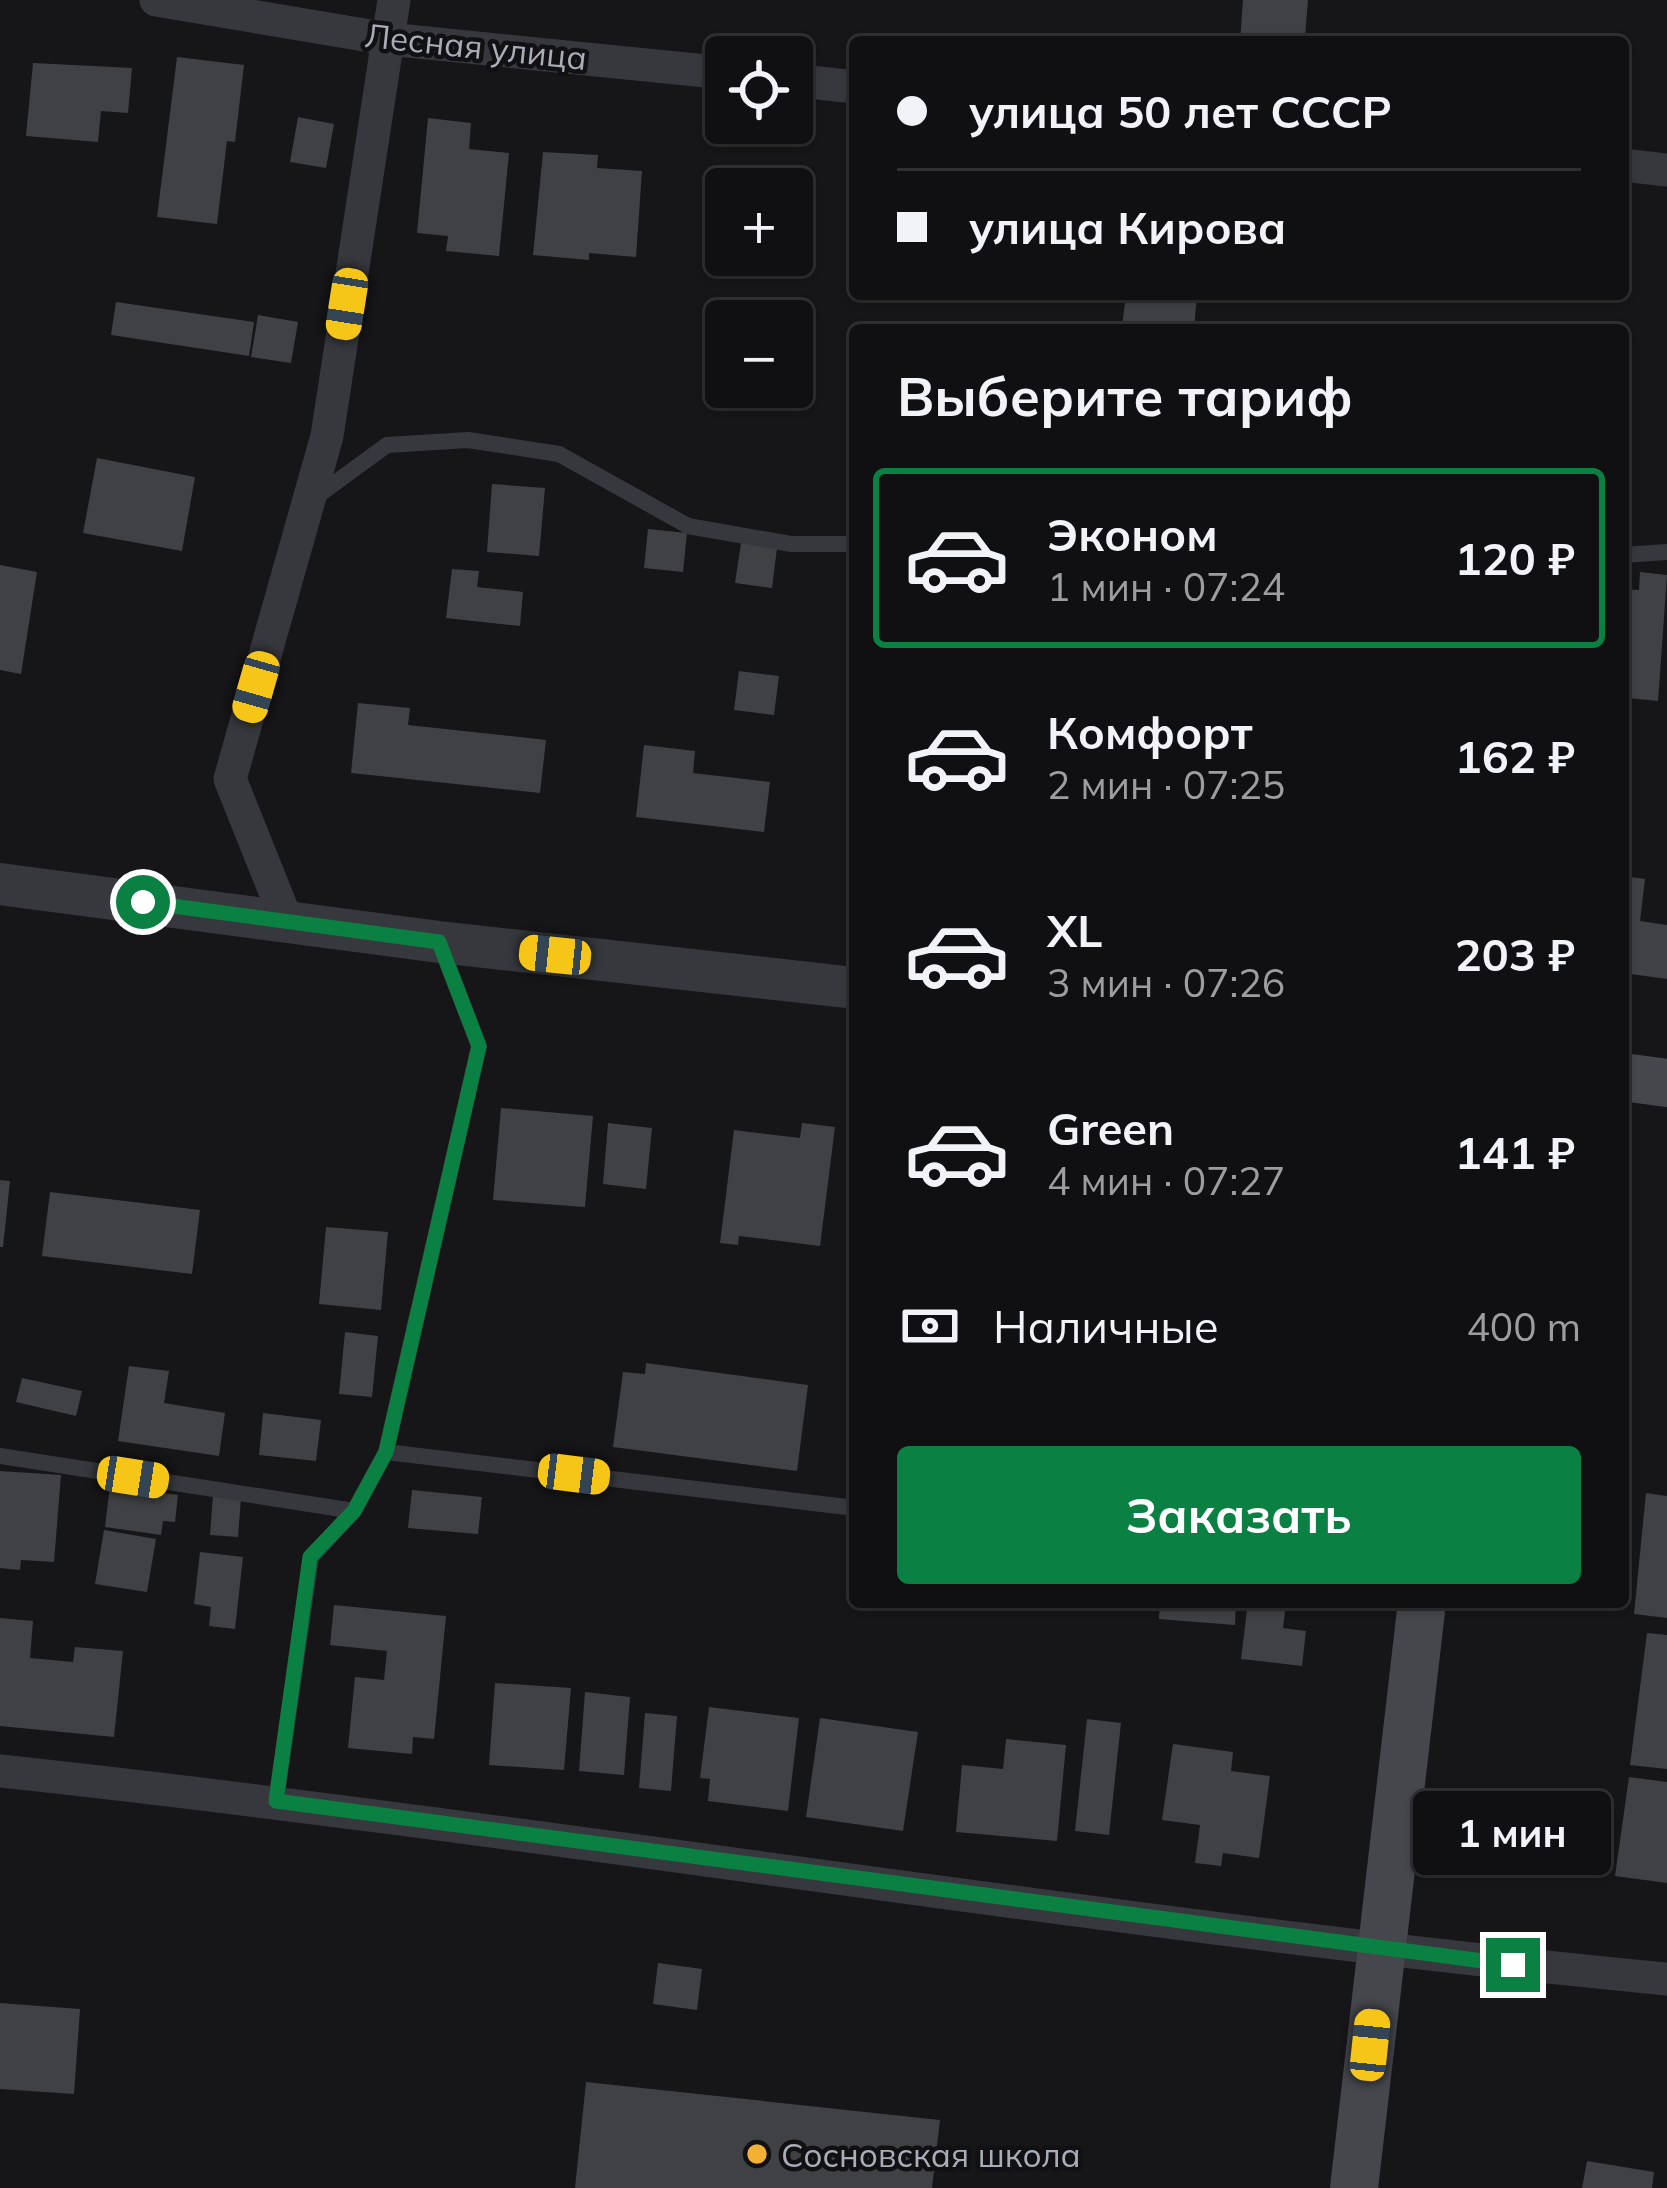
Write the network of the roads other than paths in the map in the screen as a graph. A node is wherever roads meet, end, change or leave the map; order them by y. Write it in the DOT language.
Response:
graph roads {
  1 [pos="156,0"];
  2 [pos="394,0"];
  3 [pos="388,39"];
  4 [pos="705,72"];
  5 [pos="813,82"];
  6 [pos="849,86"];
  7 [pos="1629,166"];
  8 [pos="1667,170"];
  9 [pos="308,502"];
  10 [pos="849,544"];
  11 [pos="1667,552"];
  12 [pos="1629,555"];
  13 [pos="0,884"];
  14 [pos="286,919"];
  15 [pos="439,942"];
  16 [pos="849,987"];
  17 [pos="1629,1078"];
  18 [pos="1667,1083"];
  19 [pos="386,1452"];
  20 [pos="0,1456"];
  21 [pos="849,1507"];
  22 [pos="354,1511"];
  23 [pos="1421,1608"];
  24 [pos="0,1771"];
  25 [pos="276,1801"];
  26 [pos="1380,1950"];
  27 [pos="1667,1979"];
  28 [pos="1354,2188"];
  1 -- 3 [label="street, Лесная улица"];
  2 -- 3 [label="street"];
  3 -- 4 [label="street, Лесная улица"];
  3 -- 9 [label="street"];
  5 -- 6 [label="street"];
  7 -- 8 [label="street"];
  9 -- 10 [label="lane"];
  9 -- 14 [label="street"];
  11 -- 12 [label="lane"];
  13 -- 14 [label="street"];
  14 -- 15 [label="street"];
  15 -- 16 [label="street"];
  15 -- 19 [label="lane"];
  17 -- 18 [label="main road"];
  19 -- 21 [label="lane"];
  19 -- 22 [label="lane"];
  20 -- 22 [label="lane"];
  22 -- 25 [label="lane"];
  23 -- 26 [label="main road"];
  24 -- 25 [label="street"];
  25 -- 26 [label="street"];
  26 -- 27 [label="street"];
  26 -- 28 [label="main road"];
}
